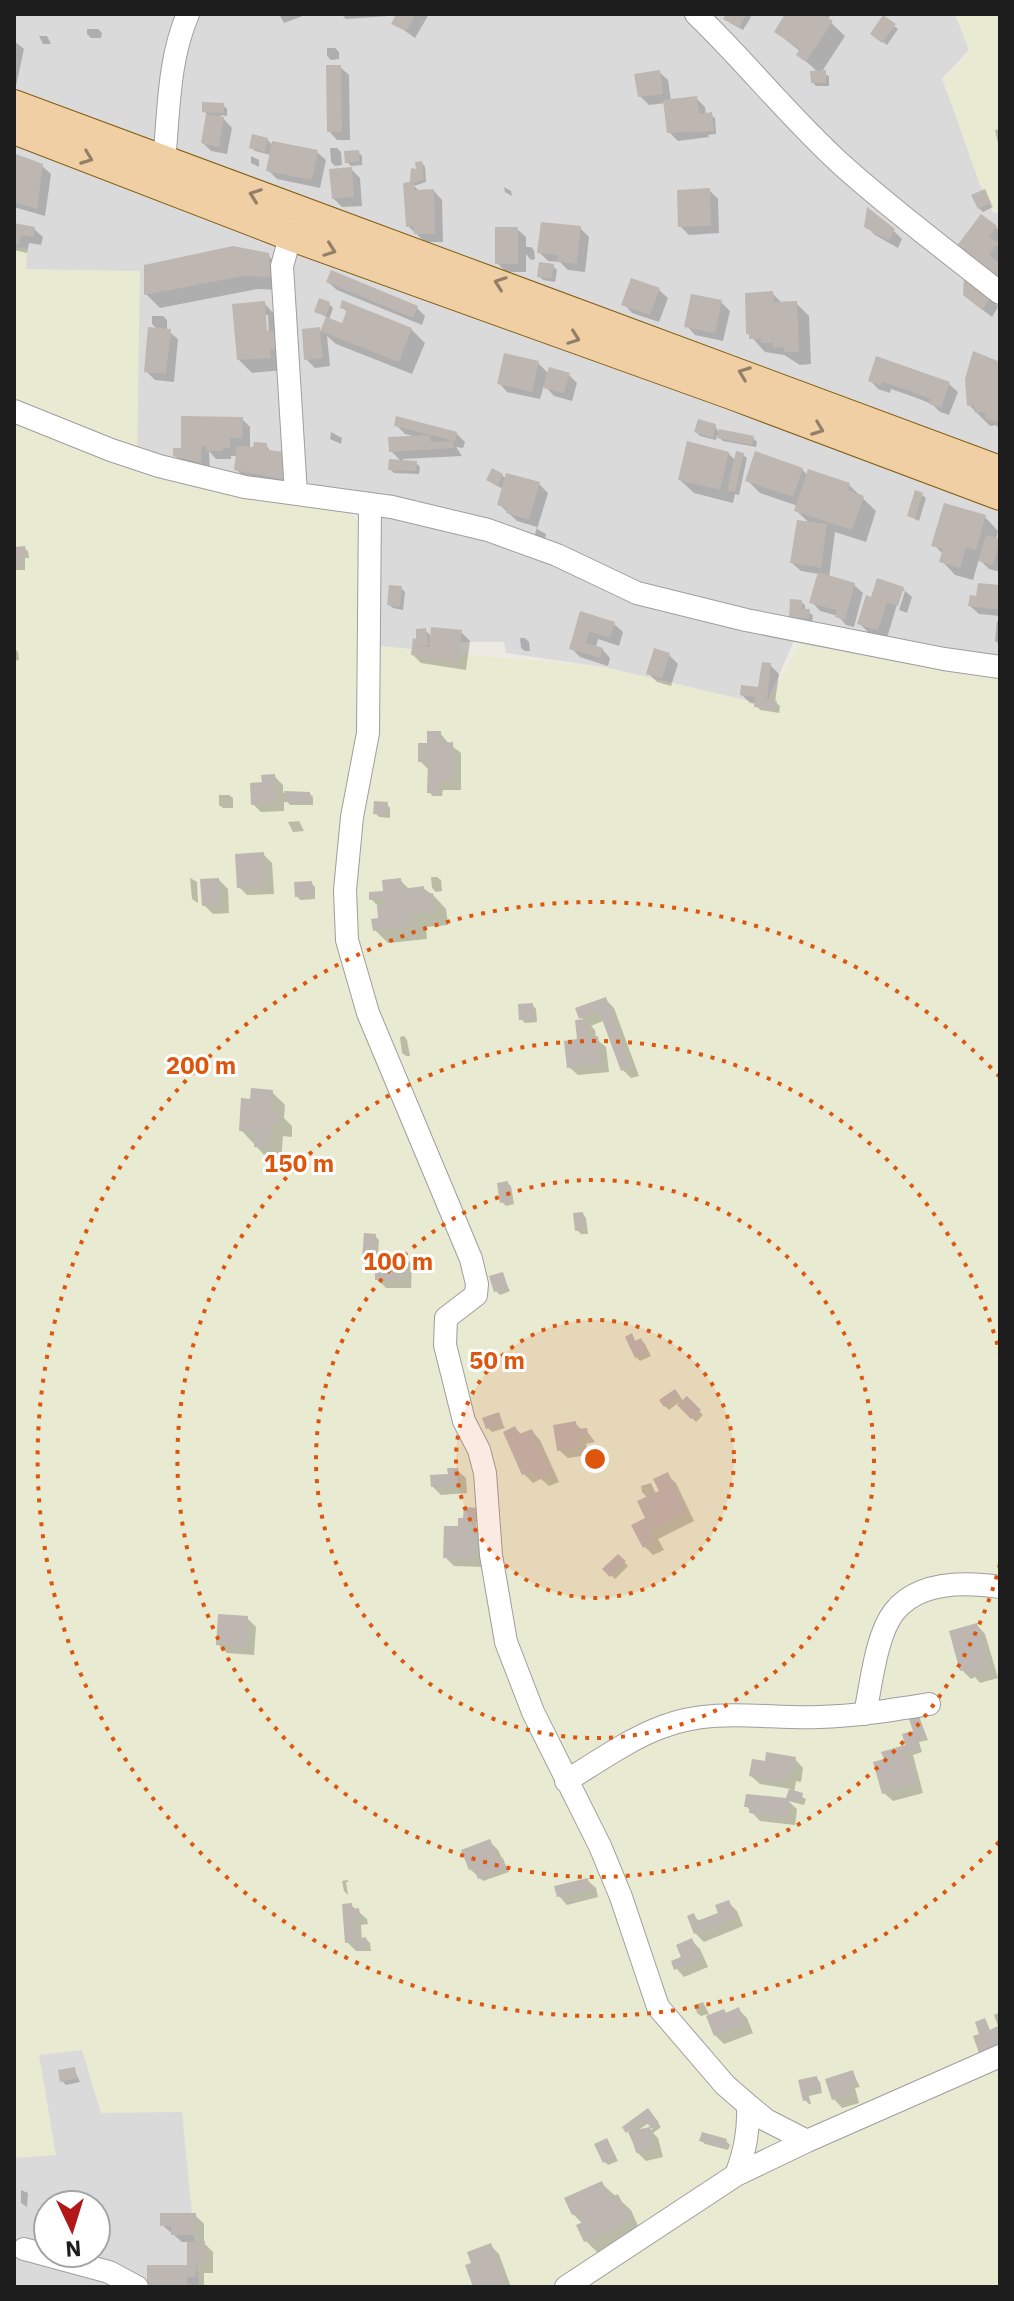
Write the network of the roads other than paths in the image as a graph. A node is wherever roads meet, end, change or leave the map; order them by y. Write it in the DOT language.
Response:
graph roads {
  1 [pos="188,14"];
  2 [pos="696,14"];
  3 [pos="14,104"];
  4 [pos="14,130"];
  5 [pos="164,161"];
  6 [pos="294,223"];
  7 [pos="1000,293"];
  8 [pos="14,411"];
  9 [pos="946,463"];
  10 [pos="1000,470"];
  11 [pos="296,494"];
  12 [pos="1000,496"];
  13 [pos="370,506"];
  14 [pos="1000,667"];
  15 [pos="1000,1587"];
  16 [pos="929,1704"];
  17 [pos="865,1714"];
  18 [pos="566,1781"];
  19 [pos="1000,2056"];
  20 [pos="748,2105"];
  21 [pos="807,2141"];
  22 [pos="736,2175"];
  23 [pos="24,2249"];
  24 [pos="137,2287"];
  25 [pos="566,2287"];
  1 -- 5 [label="street"];
  2 -- 7 [label="street"];
  3 -- 5 [label="main road"];
  4 -- 6 [label="main road, one-way"];
  6 -- 5 [label="main road, one-way"];
  6 -- 9 [label="main road"];
  6 -- 11 [label="street"];
  8 -- 11 [label="street"];
  9 -- 10 [label="main road"];
  9 -- 12 [label="main road"];
  11 -- 13 [label="street"];
  13 -- 14 [label="street"];
  13 -- 18 [label="street"];
  15 -- 17 [label="street"];
  16 -- 17 [label="street"];
  17 -- 18 [label="street"];
  18 -- 20 [label="street"];
  19 -- 21 [label="street"];
  20 -- 21 [label="street"];
  20 -- 22 [label="street"];
  21 -- 22 [label="street"];
  22 -- 25 [label="street"];
  23 -- 24 [label="street"];
}
